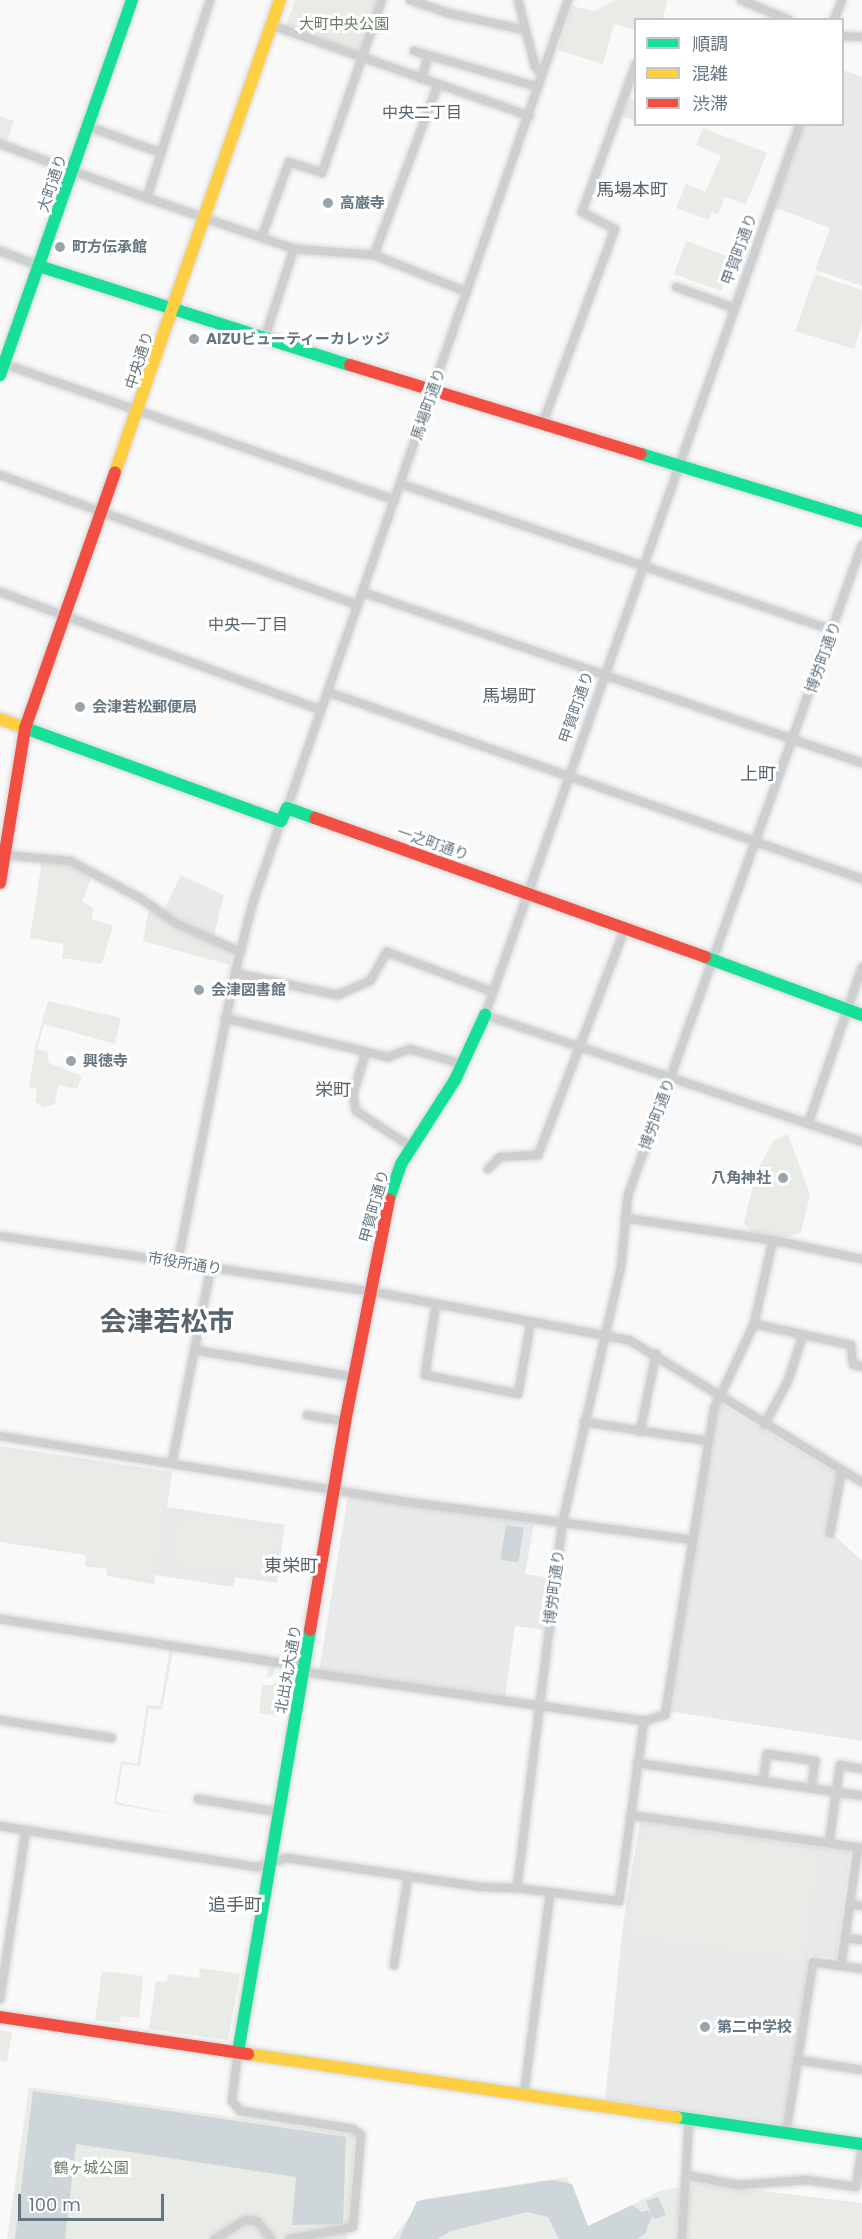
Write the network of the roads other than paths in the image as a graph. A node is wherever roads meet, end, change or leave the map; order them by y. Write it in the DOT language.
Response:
graph roads {
  1 [pos="132,0"];
  2 [pos="210,0"];
  3 [pos="280,0"];
  4 [pos="382,0"];
  5 [pos="410,0"];
  6 [pos="518,0"];
  7 [pos="568,0"];
  8 [pos="741,0"];
  9 [pos="842,0"];
  10 [pos="784,18"];
  11 [pos="835,18"];
  12 [pos="271,26"];
  13 [pos="525,30"];
  14 [pos="844,36"];
  15 [pos="862,37"];
  16 [pos="414,51"];
  17 [pos="429,55"];
  18 [pos="362,58"];
  19 [pos="634,69"];
  20 [pos="542,75"];
  21 [pos="421,79"];
  22 [pos="438,85"];
  23 [pos="538,87"];
  24 [pos="529,116"];
  25 [pos="87,126"];
  26 [pos="799,126"];
  27 [pos="0,144"];
  28 [pos="161,153"];
  29 [pos="71,171"];
  30 [pos="147,198"];
  31 [pos="202,217"];
  32 [pos="262,236"];
  33 [pos="294,249"];
  34 [pos="0,252"];
  35 [pos="374,255"];
  36 [pos="39,266"];
  37 [pos="676,287"];
  38 [pos="467,292"];
  39 [pos="734,308"];
  40 [pos="172,309"];
  41 [pos="265,337"];
  42 [pos="2,369"];
  43 [pos="432,391"];
  44 [pos="138,412"];
  45 [pos="542,425"];
  46 [pos="677,465"];
  47 [pos="0,475"];
  48 [pos="401,484"];
  49 [pos="395,500"];
  50 [pos="101,511"];
  51 [pos="862,521"];
  52 [pos="862,545"];
  53 [pos="644,564"];
  54 [pos="0,592"];
  55 [pos="362,592"];
  56 [pos="358,605"];
  57 [pos="65,616"];
  58 [pos="832,630"];
  59 [pos="604,673"];
  60 [pos="328,692"];
  61 [pos="321,710"];
  62 [pos="0,719"];
  63 [pos="25,728"];
  64 [pos="793,738"];
  65 [pos="862,764"];
  66 [pos="568,775"];
  67 [pos="287,808"];
  68 [pos="281,821"];
  69 [pos="758,843"];
  70 [pos="5,855"];
  71 [pos="1,875"];
  72 [pos="862,879"];
  73 [pos="528,891"];
  74 [pos="625,928"];
  75 [pos="240,952"];
  76 [pos="713,960"];
  77 [pos="862,967"];
  78 [pos="235,973"];
  79 [pos="493,992"];
  80 [pos="847,1010"];
  81 [pos="484,1015"];
  82 [pos="862,1015"];
  83 [pos="225,1018"];
  84 [pos="582,1046"];
  85 [pos="366,1052"];
  86 [pos="462,1064"];
  87 [pos="670,1076"];
  88 [pos="808,1124"];
  89 [pos="862,1142"];
  90 [pos="413,1148"];
  91 [pos="488,1169"];
  92 [pos="625,1218"];
  93 [pos="0,1236"];
  94 [pos="773,1240"];
  95 [pos="862,1259"];
  96 [pos="178,1261"];
  97 [pos="211,1267"];
  98 [pos="369,1291"];
  99 [pos="436,1304"];
  100 [pos="531,1321"];
  101 [pos="754,1324"];
  102 [pos="604,1333"];
  103 [pos="803,1335"];
  104 [pos="194,1350"];
  105 [pos="656,1354"];
  106 [pos="862,1367"];
  107 [pos="354,1377"];
  108 [pos="718,1396"];
  109 [pos="308,1415"];
  110 [pos="345,1422"];
  111 [pos="584,1422"];
  112 [pos="764,1425"];
  113 [pos="640,1432"];
  114 [pos="0,1436"];
  115 [pos="708,1441"];
  116 [pos="172,1462"];
  117 [pos="841,1473"];
  118 [pos="862,1482"];
  119 [pos="335,1491"];
  120 [pos="563,1520"];
  121 [pos="830,1533"];
  122 [pos="692,1540"];
  123 [pos="0,1619"];
  124 [pos="303,1666"];
  125 [pos="539,1705"];
  126 [pos="644,1721"];
  127 [pos="0,1722"];
  128 [pos="112,1738"];
  129 [pos="637,1763"];
  130 [pos="862,1769"];
  131 [pos="763,1782"];
  132 [pos="811,1789"];
  133 [pos="837,1793"];
  134 [pos="862,1796"];
  135 [pos="198,1798"];
  136 [pos="278,1812"];
  137 [pos="630,1815"];
  138 [pos="0,1826"];
  139 [pos="26,1830"];
  140 [pos="829,1843"];
  141 [pos="860,1848"];
  142 [pos="270,1864"];
  143 [pos="408,1877"];
  144 [pos="858,1878"];
  145 [pos="517,1888"];
  146 [pos="550,1893"];
  147 [pos="850,1904"];
  148 [pos="862,1906"];
  149 [pos="845,1938"];
  150 [pos="862,1940"];
  151 [pos="394,1965"];
  152 [pos="841,1966"];
  153 [pos="862,1969"];
  154 [pos="0,1999"];
  155 [pos="0,2017"];
  156 [pos="238,2052"];
  157 [pos="798,2060"];
  158 [pos="862,2070"];
  159 [pos="524,2094"];
  160 [pos="689,2119"];
  161 [pos="786,2133"];
  162 [pos="862,2145"];
  163 [pos="686,2175"];
  164 [pos="215,2239"];
  165 [pos="271,2239"];
  166 [pos="289,2239"];
  167 [pos="682,2239"];
  1 -- 25 [label="main road, 大町通り"];
  2 -- 28 [label="street"];
  3 -- 12 [label="main road, 中央通り"];
  4 -- 18 [label="street"];
  5 -- 13 [label="street"];
  6 -- 13 [label="street"];
  7 -- 20 [label="street, 馬場町通り"];
  8 -- 10 [label="street"];
  9 -- 11 [label="street"];
  12 -- 18 [label="street"];
  12 -- 31 [label="main road, 中央通り"];
  13 -- 20 [label="street"];
  14 -- 15 [label="street"];
  16 -- 17 [label="street"];
  17 -- 21 [label="street"];
  17 -- 23 [label="street"];
  18 -- 21 [label="street"];
  18 -- 32 [label="street"];
  19 -- 45 [label="street"];
  20 -- 23 [label="street, 馬場町通り"];
  21 -- 22 [label="street"];
  22 -- 24 [label="street"];
  22 -- 35 [label="street"];
  23 -- 24 [label="street, 馬場町通り"];
  24 -- 38 [label="street, 馬場町通り"];
  25 -- 28 [label="street"];
  25 -- 29 [label="main road, 大町通り"];
  26 -- 39 [label="street, 甲賀町通り"];
  27 -- 29 [label="street"];
  28 -- 30 [label="street"];
  29 -- 30 [label="street"];
  29 -- 36 [label="main road, 大町通り"];
  30 -- 31 [label="street"];
  31 -- 32 [label="street"];
  31 -- 40 [label="main road, 中央通り"];
  32 -- 33 [label="street"];
  33 -- 35 [label="street"];
  33 -- 41 [label="street"];
  34 -- 36 [label="street"];
  35 -- 38 [label="street"];
  36 -- 40 [label="main road"];
  36 -- 42 [label="main road, 大町通り"];
  37 -- 39 [label="street"];
  38 -- 43 [label="street, 馬場町通り"];
  39 -- 46 [label="street, 甲賀町通り"];
  40 -- 41 [label="main road"];
  40 -- 44 [label="main road, 中央通り"];
  41 -- 43 [label="main road"];
  42 -- 44 [label="street"];
  43 -- 45 [label="main road"];
  43 -- 48 [label="street, 馬場町通り"];
  44 -- 49 [label="street"];
  44 -- 50 [label="main road, 中央通り"];
  45 -- 46 [label="main road"];
  46 -- 51 [label="main road"];
  46 -- 53 [label="street, 甲賀町通り"];
  47 -- 50 [label="street"];
  48 -- 49 [label="street, 馬場町通り"];
  48 -- 53 [label="street"];
  49 -- 55 [label="street, 馬場町通り"];
  50 -- 56 [label="street"];
  50 -- 57 [label="main road, 中央通り"];
  52 -- 58 [label="street, 博労町通り"];
  53 -- 58 [label="street"];
  53 -- 59 [label="street, 甲賀町通り"];
  54 -- 57 [label="street"];
  55 -- 56 [label="street, 馬場町通り"];
  55 -- 59 [label="street"];
  56 -- 60 [label="street, 馬場町通り"];
  57 -- 61 [label="street"];
  57 -- 63 [label="main road, 中央通り"];
  58 -- 64 [label="street, 博労町通り"];
  59 -- 64 [label="street"];
  59 -- 66 [label="street, 甲賀町通り"];
  60 -- 61 [label="street, 馬場町通り"];
  60 -- 66 [label="street"];
  61 -- 67 [label="street, 馬場町通り"];
  62 -- 63 [label="main road"];
  63 -- 68 [label="main road"];
  63 -- 70 [label="main road, 中央通り"];
  64 -- 65 [label="street"];
  64 -- 69 [label="street, 博労町通り"];
  66 -- 69 [label="street"];
  66 -- 73 [label="street, 甲賀町通り"];
  67 -- 68 [label="main road"];
  67 -- 73 [label="main road, 一之町通り"];
  68 -- 75 [label="street"];
  69 -- 72 [label="street"];
  69 -- 76 [label="street, 博労町通り"];
  70 -- 71 [label="main road, 中央通り"];
  70 -- 75 [label="street"];
  73 -- 74 [label="main road, 一之町通り"];
  73 -- 79 [label="street, 甲賀町通り"];
  74 -- 76 [label="main road, 一之町通り"];
  74 -- 84 [label="street"];
  75 -- 78 [label="street"];
  76 -- 80 [label="main road, 一之町通り"];
  76 -- 87 [label="street, 博労町通り"];
  77 -- 80 [label="street"];
  78 -- 79 [label="street"];
  78 -- 83 [label="street"];
  79 -- 81 [label="street, 甲賀町通り"];
  80 -- 82 [label="main road, 一之町通り"];
  80 -- 88 [label="street"];
  81 -- 84 [label="street"];
  81 -- 86 [label="main road, 甲賀町通り"];
  83 -- 85 [label="street"];
  83 -- 96 [label="street"];
  84 -- 87 [label="street"];
  84 -- 91 [label="street"];
  85 -- 86 [label="street"];
  85 -- 90 [label="street"];
  86 -- 90 [label="main road, 甲賀町通り"];
  87 -- 88 [label="street"];
  87 -- 92 [label="street, 博労町通り"];
  88 -- 89 [label="street"];
  90 -- 98 [label="main road, 甲賀町通り"];
  92 -- 94 [label="street"];
  92 -- 102 [label="street, 博労町通り"];
  93 -- 96 [label="street, 市役所通り"];
  94 -- 95 [label="street"];
  94 -- 101 [label="street"];
  96 -- 97 [label="street, 市役所通り"];
  97 -- 98 [label="street, 市役所通り"];
  97 -- 104 [label="street"];
  98 -- 99 [label="street, 市役所通り"];
  98 -- 107 [label="main road, 北出丸大通り"];
  99 -- 100 [label="street, 市役所通り"];
  99 -- 100 [label="street"];
  100 -- 102 [label="street, 市役所通り"];
  101 -- 103 [label="street"];
  101 -- 108 [label="street"];
  102 -- 105 [label="street, 市役所通り"];
  102 -- 111 [label="street, 博労町通り"];
  103 -- 106 [label="street"];
  103 -- 112 [label="street"];
  104 -- 107 [label="street"];
  104 -- 116 [label="street"];
  105 -- 108 [label="street, 市役所通り"];
  105 -- 113 [label="street"];
  107 -- 110 [label="main road, 北出丸大通り"];
  108 -- 112 [label="street, 市役所通り"];
  108 -- 115 [label="street"];
  109 -- 110 [label="street"];
  110 -- 119 [label="main road, 北出丸大通り"];
  111 -- 113 [label="street"];
  111 -- 120 [label="street, 博労町通り"];
  112 -- 117 [label="street, 市役所通り"];
  113 -- 115 [label="street"];
  114 -- 116 [label="street"];
  115 -- 122 [label="street"];
  116 -- 119 [label="street"];
  117 -- 118 [label="street, 市役所通り"];
  117 -- 121 [label="street"];
  119 -- 120 [label="street"];
  119 -- 124 [label="main road, 北出丸大通り"];
  120 -- 122 [label="street"];
  120 -- 125 [label="street, 博労町通り"];
  122 -- 126 [label="street"];
  123 -- 124 [label="street"];
  124 -- 125 [label="street"];
  124 -- 136 [label="main road, 北出丸大通り"];
  125 -- 126 [label="street"];
  125 -- 145 [label="street, 博労町通り"];
  126 -- 129 [label="street"];
  127 -- 128 [label="street"];
  129 -- 131 [label="street"];
  129 -- 137 [label="street"];
  130 -- 133 [label="street"];
  131 -- 132 [label="street"];
  131 -- 132 [label="street"];
  132 -- 133 [label="street"];
  133 -- 134 [label="street"];
  133 -- 140 [label="street"];
  135 -- 136 [label="street"];
  136 -- 142 [label="main road, 北出丸大通り"];
  137 -- 140 [label="street"];
  137 -- 146 [label="street"];
  138 -- 139 [label="street"];
  139 -- 142 [label="street"];
  139 -- 154 [label="street"];
  140 -- 141 [label="street"];
  141 -- 144 [label="street"];
  142 -- 143 [label="street"];
  142 -- 156 [label="main road, 北出丸大通り"];
  143 -- 145 [label="street"];
  143 -- 151 [label="street"];
  144 -- 147 [label="street"];
  145 -- 146 [label="street"];
  146 -- 159 [label="street"];
  147 -- 148 [label="street"];
  147 -- 149 [label="street"];
  149 -- 150 [label="street"];
  149 -- 152 [label="street"];
  152 -- 153 [label="street"];
  152 -- 157 [label="street"];
  155 -- 156 [label="main road"];
  156 -- 159 [label="main road"];
  156 -- 166 [label="street"];
  157 -- 158 [label="street"];
  157 -- 161 [label="street"];
  159 -- 160 [label="main road"];
  160 -- 161 [label="main road"];
  160 -- 163 [label="street"];
  161 -- 162 [label="main road"];
  162 -- 163 [label="street"];
  163 -- 167 [label="street"];
  164 -- 165 [label="street"];
}
